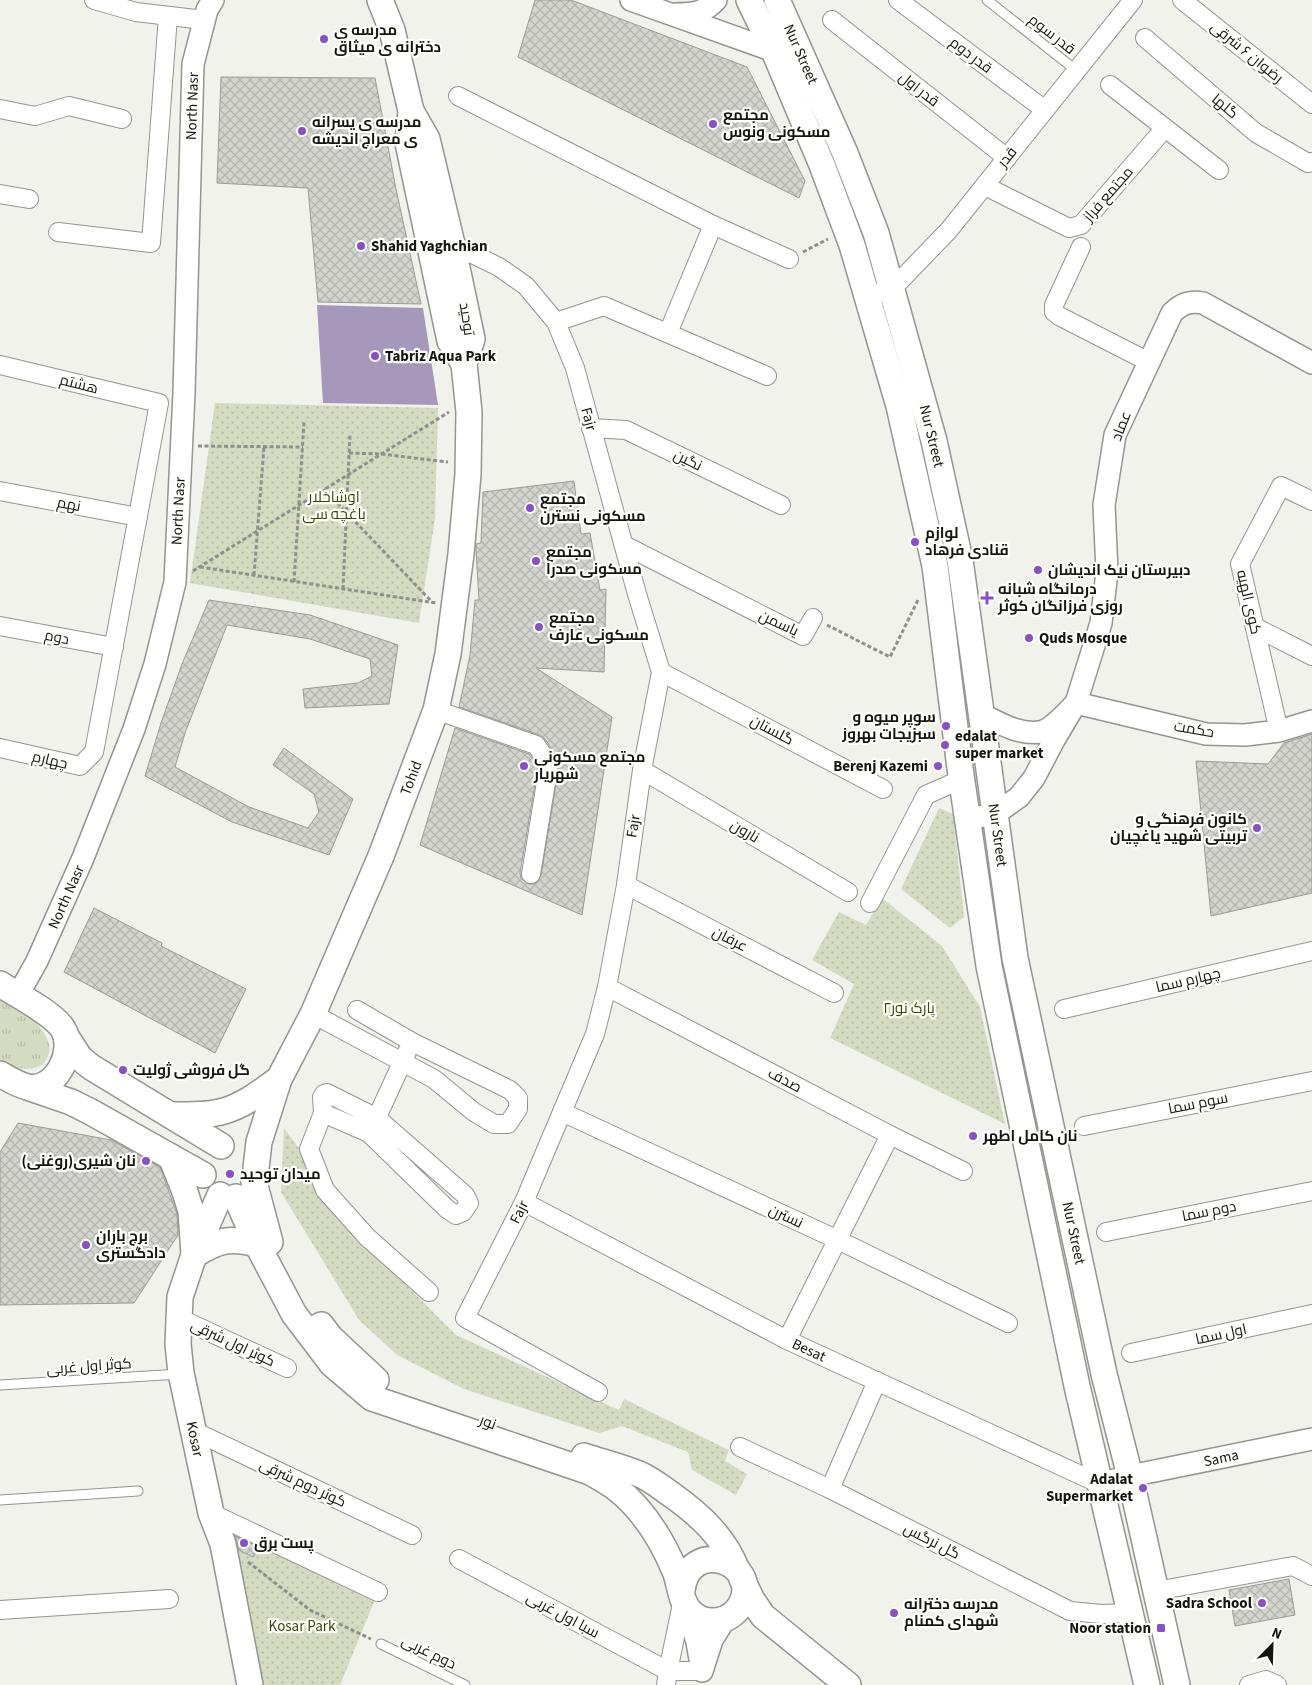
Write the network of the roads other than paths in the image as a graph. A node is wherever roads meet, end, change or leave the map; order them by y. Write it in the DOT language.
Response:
graph roads {
  1 [pos="94,0"];
  2 [pos="213,0"];
  3 [pos="380,0"];
  4 [pos="392,0"];
  5 [pos="631,0"];
  6 [pos="716,0"];
  7 [pos="749,0"];
  8 [pos="777,0"];
  9 [pos="898,0"];
  10 [pos="987,0"];
  11 [pos="1133,0"];
  12 [pos="1182,0"];
  13 [pos="136,6"];
  14 [pos="670,14"];
  15 [pos="168,16"];
  16 [pos="204,20"];
  17 [pos="832,20"];
  18 [pos="392,30"];
  19 [pos="1145,38"];
  20 [pos="774,51"];
  21 [pos="1077,71"];
  22 [pos="1110,85"];
  23 [pos="458,96"];
  24 [pos="1312,104"];
  25 [pos="0,109"];
  26 [pos="1045,110"];
  27 [pos="122,119"];
  28 [pos="1165,128"];
  29 [pos="1007,158"];
  30 [pos="1312,162"];
  31 [pos="1219,170"];
  32 [pos="985,186"];
  33 [pos="0,194"];
  34 [pos="29,199"];
  35 [pos="713,225"];
  36 [pos="58,232"];
  37 [pos="442,246"];
  38 [pos="1081,247"];
  39 [pos="789,260"];
  40 [pos="892,288"];
  41 [pos="867,297"];
  42 [pos="556,322"];
  43 [pos="668,333"];
  44 [pos="1149,362"];
  45 [pos="1312,363"];
  46 [pos="464,364"];
  47 [pos="0,365"];
  48 [pos="767,376"];
  49 [pos="591,428"];
  50 [pos="0,491"];
  51 [pos="1312,501"];
  52 [pos="781,506"];
  53 [pos="138,516"];
  54 [pos="624,545"];
  55 [pos="812,618"];
  56 [pos="0,626"];
  57 [pos="1255,627"];
  58 [pos="114,647"];
  59 [pos="1312,656"];
  60 [pos="661,672"];
  61 [pos="1076,703"];
  62 [pos="436,710"];
  63 [pos="981,714"];
  64 [pos="1312,721"];
  65 [pos="1279,731"];
  66 [pos="0,748"];
  67 [pos="642,770"];
  68 [pos="962,779"];
  69 [pos="883,789"];
  70 [pos="996,814"];
  71 [pos="968,819"];
  72 [pos="531,874"];
  73 [pos="626,886"];
  74 [pos="848,892"];
  75 [pos="870,903"];
  76 [pos="1312,951"];
  77 [pos="607,987"];
  78 [pos="9,989"];
  79 [pos="834,993"];
  80 [pos="1064,1009"];
  81 [pos="357,1010"];
  82 [pos="312,1014"];
  83 [pos="67,1038"];
  84 [pos="412,1042"];
  85 [pos="403,1062"];
  86 [pos="0,1074"];
  87 [pos="279,1080"];
  88 [pos="1312,1081"];
  89 [pos="30,1088"];
  90 [pos="562,1112"];
  91 [pos="170,1115"];
  92 [pos="373,1126"];
  93 [pos="1084,1126"];
  94 [pos="890,1135"];
  95 [pos="229,1146"];
  96 [pos="171,1157"];
  97 [pos="963,1171"];
  98 [pos="203,1175"];
  99 [pos="241,1186"];
  100 [pos="1312,1191"];
  101 [pos="524,1202"];
  102 [pos="1106,1232"];
  103 [pos="838,1240"];
  104 [pos="263,1241"];
  105 [pos="194,1255"];
  106 [pos="429,1292"];
  107 [pos="1312,1314"];
  108 [pos="179,1318"];
  109 [pos="1008,1323"];
  110 [pos="787,1340"];
  111 [pos="1131,1354"];
  112 [pos="287,1368"];
  113 [pos="181,1374"];
  114 [pos="877,1381"];
  115 [pos="0,1385"];
  116 [pos="598,1392"];
  117 [pos="194,1432"];
  118 [pos="1312,1439"];
  119 [pos="740,1447"];
  120 [pos="1130,1476"];
  121 [pos="1100,1484"];
  122 [pos="830,1489"];
  123 [pos="138,1491"];
  124 [pos="0,1500"];
  125 [pos="212,1513"];
  126 [pos="412,1535"];
  127 [pos="459,1559"];
  128 [pos="739,1574"];
  129 [pos="1312,1576"];
  130 [pos="1156,1591"];
  131 [pos="378,1592"];
  132 [pos="684,1598"];
  133 [pos="169,1599"];
  134 [pos="0,1610"];
  135 [pos="1130,1613"];
  136 [pos="726,1618"];
  137 [pos="381,1644"];
  138 [pos="667,1678"];
  139 [pos="704,1678"];
  140 [pos="250,1685"];
  141 [pos="465,1685"];
  142 [pos="828,1685"];
  143 [pos="848,1685"];
  144 [pos="1147,1685"];
  145 [pos="1177,1685"];
  146 [pos="1249,1685"];
  147 [pos="1276,1685"];
  1 -- 13 [label="street"];
  2 -- 16 [label="street, North Nasr"];
  3 -- 18 [label="main road, توحید"];
  4 -- 18 [label="main road, توحید"];
  5 -- 14 [label="street"];
  6 -- 14 [label="street"];
  7 -- 20 [label="main road, Nur Street"];
  8 -- 40 [label="main road, Nur Street"];
  9 -- 26 [label="street, قدر دوم"];
  10 -- 21 [label="lane, قدر سوم"];
  11 -- 21 [label="street, قدر"];
  12 -- 24 [label="street, رضوان ۶ شرقی"];
  13 -- 15 [label="street"];
  14 -- 20 [label="street"];
  15 -- 16 [label="street"];
  15 -- 36 [label="street"];
  16 -- 78 [label="street, North Nasr"];
  17 -- 29 [label="street, قدر اول"];
  18 -- 37 [label="main road, توحید"];
  19 -- 30 [label="street, گلها"];
  20 -- 41 [label="main road, Nur Street"];
  21 -- 26 [label="street, قدر"];
  22 -- 28 [label="street"];
  23 -- 35 [label="street"];
  25 -- 27 [label="street"];
  26 -- 29 [label="street, قدر"];
  28 -- 31 [label="street"];
  28 -- 32 [label="street, مجتمع فراز"];
  29 -- 32 [label="street, قدر"];
  32 -- 40 [label="street, قدر"];
  33 -- 34 [label="street"];
  35 -- 39 [label="street"];
  35 -- 43 [label="street"];
  37 -- 42 [label="street, Fajr"];
  37 -- 46 [label="main road, توحید"];
  38 -- 44 [label="street"];
  40 -- 41 [label="street, قدر"];
  40 -- 63 [label="main road, Nur Street"];
  41 -- 68 [label="main road, Nur Street"];
  42 -- 43 [label="street"];
  42 -- 49 [label="street, Fajr"];
  43 -- 48 [label="street"];
  44 -- 45 [label="street, عماد"];
  44 -- 61 [label="street, عماد"];
  46 -- 62 [label="main road, Tohid"];
  47 -- 53 [label="street, هشتم"];
  49 -- 52 [label="street, نگین"];
  49 -- 54 [label="street, Fajr"];
  50 -- 53 [label="street, نهم"];
  51 -- 57 [label="street, کوی الهیه"];
  53 -- 58 [label="street"];
  54 -- 55 [label="street, یاسمن"];
  54 -- 60 [label="street, Fajr"];
  56 -- 58 [label="street, دوم"];
  57 -- 59 [label="street"];
  57 -- 65 [label="street, کوی الهیه"];
  58 -- 66 [label="street, چهارم"];
  60 -- 67 [label="street, Fajr"];
  60 -- 69 [label="street, گلستان"];
  61 -- 63 [label="street"];
  61 -- 65 [label="street, حکمت"];
  61 -- 70 [label="street"];
  62 -- 72 [label="street"];
  62 -- 82 [label="main road, Tohid"];
  63 -- 70 [label="main road, Nur Street"];
  64 -- 65 [label="street, حکمت"];
  67 -- 73 [label="street, Fajr"];
  67 -- 74 [label="street, نارون"];
  68 -- 71 [label="main road, Nur Street"];
  68 -- 75 [label="street"];
  70 -- 71 [label="street"];
  70 -- 120 [label="main road, Nur Street"];
  71 -- 121 [label="main road, Nur Street"];
  73 -- 77 [label="street, Fajr"];
  73 -- 79 [label="street, عرفان"];
  76 -- 80 [label="street, چهارم سما"];
  77 -- 90 [label="street, Fajr"];
  77 -- 94 [label="street, صدف"];
  78 -- 83 [label="main road"];
  81 -- 84 [label="street"];
  82 -- 85 [label="street"];
  82 -- 87 [label="main road, Tohid"];
  83 -- 89 [label="main road"];
  83 -- 91 [label="main road"];
  84 -- 85 [label="street"];
  84 -- 85 [label="street"];
  85 -- 92 [label="street"];
  86 -- 89 [label="main road"];
  87 -- 91 [label="main road"];
  87 -- 95 [label="main road"];
  87 -- 99 [label="main road, Tohid"];
  88 -- 93 [label="street, سوم سما"];
  89 -- 96 [label="main road"];
  90 -- 101 [label="street, Fajr"];
  90 -- 103 [label="street, نسترن"];
  91 -- 95 [label="main road"];
  92 -- 92 [label="street"];
  92 -- 106 [label="street"];
  94 -- 97 [label="street, صدف"];
  94 -- 103 [label="street"];
  95 -- 98 [label="main road"];
  95 -- 99 [label="main road"];
  96 -- 98 [label="main road"];
  96 -- 105 [label="main road"];
  98 -- 99 [label="main road"];
  99 -- 104 [label="main road"];
  99 -- 105 [label="main road, Kosar"];
  100 -- 102 [label="street, دوم سما"];
  101 -- 110 [label="street, Besat"];
  101 -- 116 [label="street, Fajr"];
  103 -- 109 [label="street, نسترن"];
  103 -- 110 [label="street"];
  104 -- 105 [label="main road"];
  104 -- 128 [label="main road, نور"];
  104 -- 132 [label="main road, نور"];
  105 -- 108 [label="main road, Kosar"];
  107 -- 111 [label="street, اول سما"];
  108 -- 112 [label="street, کوثر اول شرقی"];
  108 -- 113 [label="main road, Kosar"];
  110 -- 114 [label="street, Besat"];
  113 -- 115 [label="lane, کوثر اول غربی"];
  113 -- 117 [label="main road, Kosar"];
  114 -- 121 [label="street, Besat"];
  114 -- 122 [label="street"];
  117 -- 125 [label="main road, Kosar"];
  117 -- 126 [label="street, کوثر دوم شرقی"];
  118 -- 120 [label="street, Sama"];
  119 -- 122 [label="street, گل نرگس"];
  120 -- 121 [label="street, Sama"];
  120 -- 130 [label="main road, Nur Street"];
  121 -- 135 [label="main road, Nur Street"];
  122 -- 135 [label="street, گل نرگس"];
  123 -- 124 [label="lane"];
  125 -- 131 [label="street"];
  125 -- 140 [label="main road, Kosar"];
  127 -- 138 [label="street, سبا اول غربی"];
  128 -- 132 [label="main road"];
  128 -- 136 [label="main road"];
  128 -- 143 [label="main road, نور"];
  129 -- 130 [label="street"];
  130 -- 145 [label="main road, Nur Street"];
  132 -- 136 [label="main road"];
  132 -- 138 [label="street"];
  132 -- 139 [label="street"];
  133 -- 134 [label="street"];
  135 -- 144 [label="main road, Nur Street"];
  136 -- 139 [label="street"];
  136 -- 142 [label="main road"];
  137 -- 141 [label="lane, دوم غربی"];
  138 -- 139 [label="street"];
  146 -- 147 [label="street"];
}
